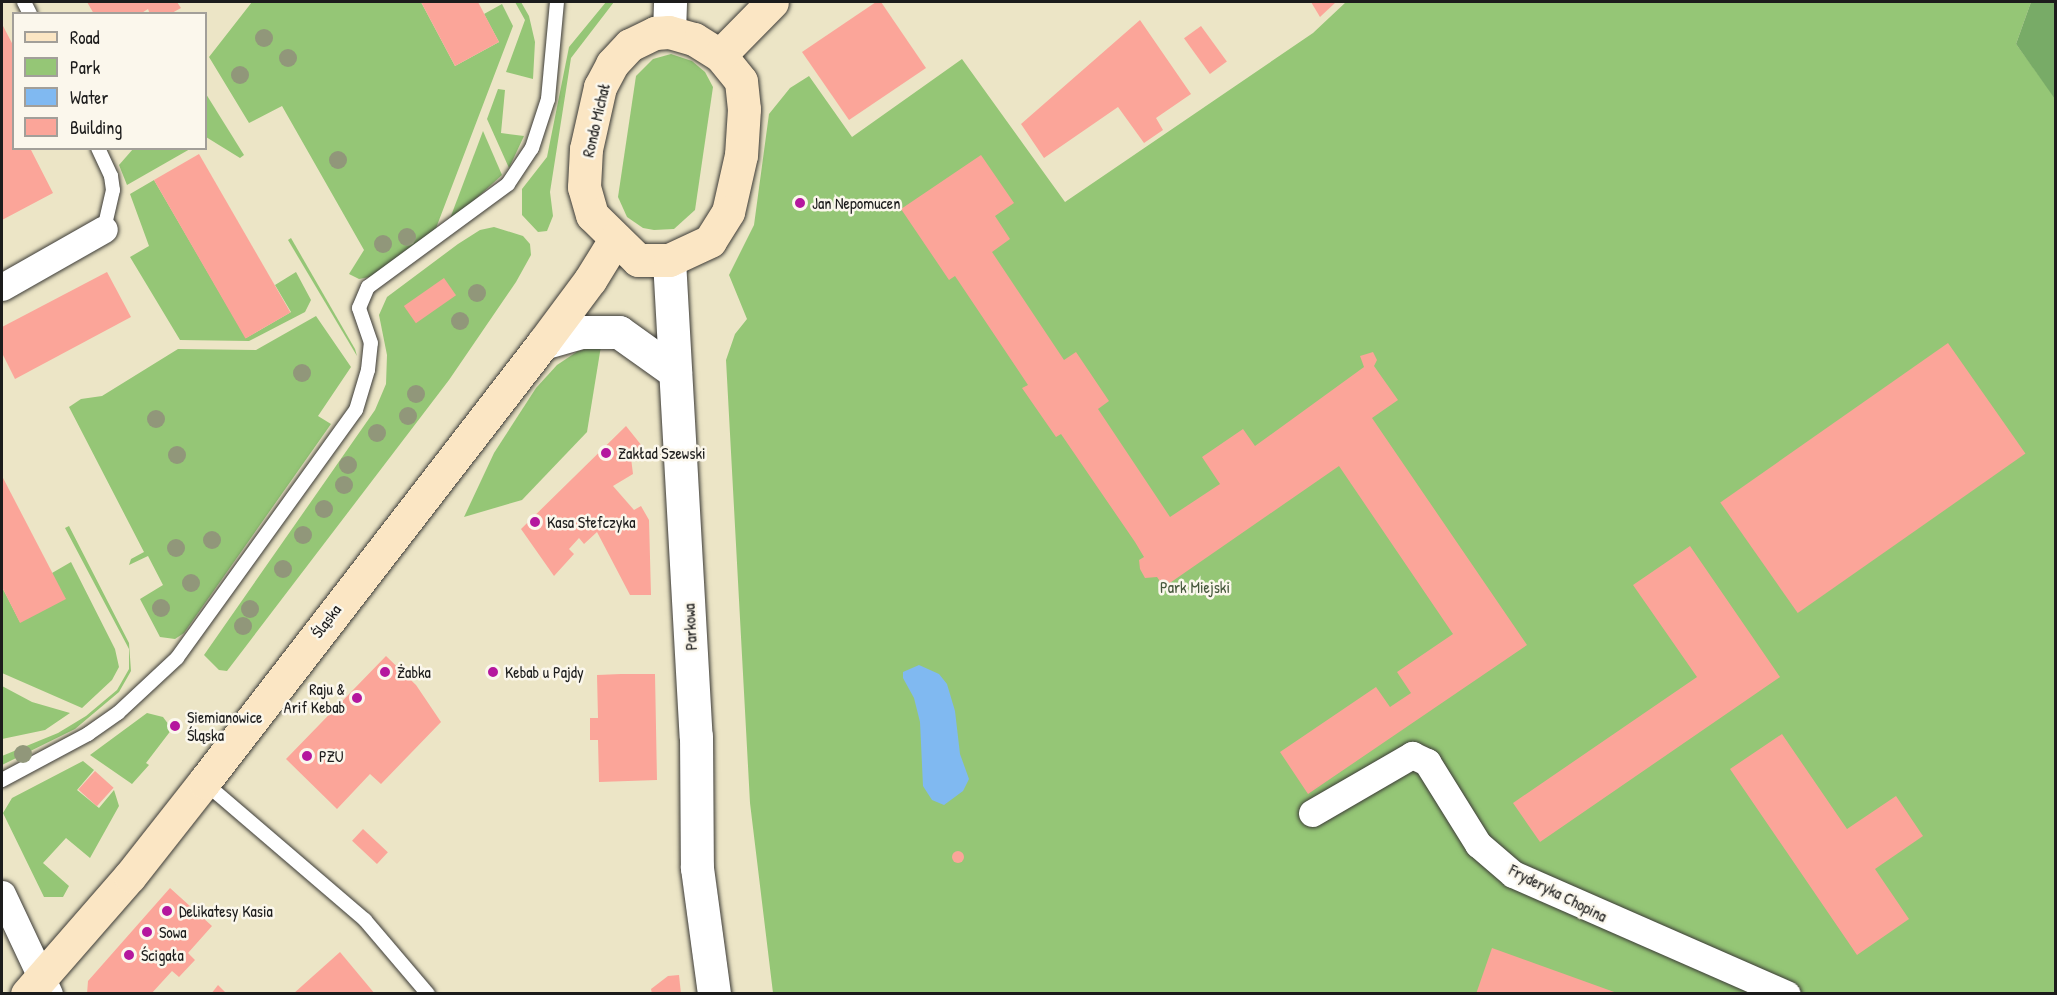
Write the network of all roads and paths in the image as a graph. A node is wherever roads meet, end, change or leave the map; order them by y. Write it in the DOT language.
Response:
graph roads {
  1 [pos="557,2"];
  2 [pos="772,2"];
  3 [pos="669,17"];
  4 [pos="720,55"];
  5 [pos="99,150"];
  6 [pos="104,229"];
  7 [pos="614,241"];
  8 [pos="669,260"];
  9 [pos="2,287"];
  10 [pos="543,343"];
  11 [pos="675,372"];
  12 [pos="2,780"];
  13 [pos="204,782"];
  14 [pos="1312,813"];
  15 [pos="2,894"];
  16 [pos="39,988"];
  17 [pos="429,993"];
  18 [pos="714,993"];
  19 [pos="1786,993"];
  1 -- 12 [label="lane"];
  2 -- 4 [label="main road"];
  3 -- 4 [label="main road, Rondo Michał"];
  3 -- 7 [label="main road, Rondo Michał"];
  4 -- 8 [label="main road, Rondo Michał"];
  5 -- 6 [label="lane"];
  6 -- 9 [label="street"];
  7 -- 8 [label="main road, Rondo Michał"];
  7 -- 10 [label="main road, Śląska"];
  8 -- 11 [label="street, Parkowa"];
  10 -- 11 [label="street"];
  10 -- 13 [label="main road, Śląska"];
  11 -- 18 [label="street, Parkowa"];
  13 -- 16 [label="main road, Śląska"];
  13 -- 17 [label="lane"];
  14 -- 19 [label="street, Fryderyka Chopina"];
  15 -- 16 [label="street"];
}
